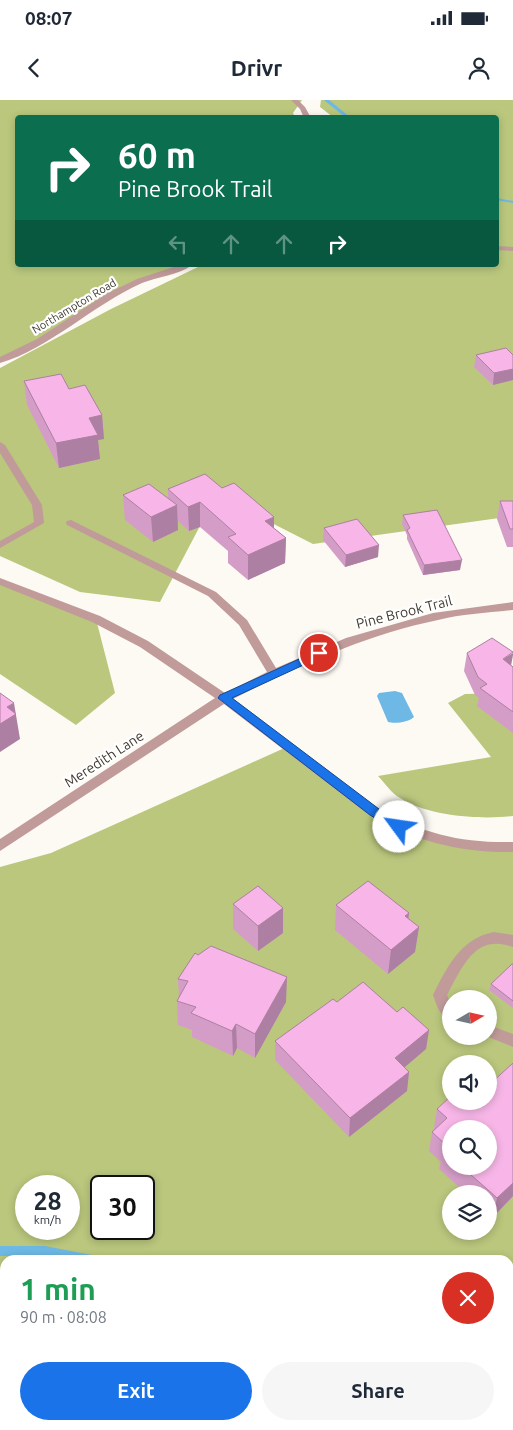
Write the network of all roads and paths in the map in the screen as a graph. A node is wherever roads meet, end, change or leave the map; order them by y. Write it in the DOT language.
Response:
graph roads {
  1 [pos="294,100"];
  2 [pos="306,115"];
  3 [pos="499,248"];
  4 [pos="513,249"];
  5 [pos="182,267"];
  6 [pos="0,360"];
  7 [pos="0,445"];
  8 [pos="71,523"];
  9 [pos="0,545"];
  10 [pos="0,581"];
  11 [pos="512,608"];
  12 [pos="274,674"];
  13 [pos="224,698"];
  14 [pos="14,836"];
  15 [pos="0,838"];
  16 [pos="0,846"];
  17 [pos="513,847"];
  18 [pos="513,941"];
  19 [pos="443,990"];
  20 [pos="498,1035"];
  21 [pos="513,1041"];
  1 -- 2 [label="street"];
  3 -- 4 [label="street"];
  5 -- 6 [label="street, Northampton Road"];
  7 -- 9 [label="street"];
  8 -- 12 [label="street"];
  10 -- 13 [label="street"];
  11 -- 12 [label="street, Pine Brook Trail"];
  12 -- 13 [label="street, Pine Brook Trail"];
  13 -- 14 [label="street, Meredith Lane"];
  13 -- 17 [label="street"];
  14 -- 15 [label="street"];
  14 -- 16 [label="street, Meredith Lane"];
  18 -- 19 [label="street"];
  20 -- 21 [label="street"];
}
